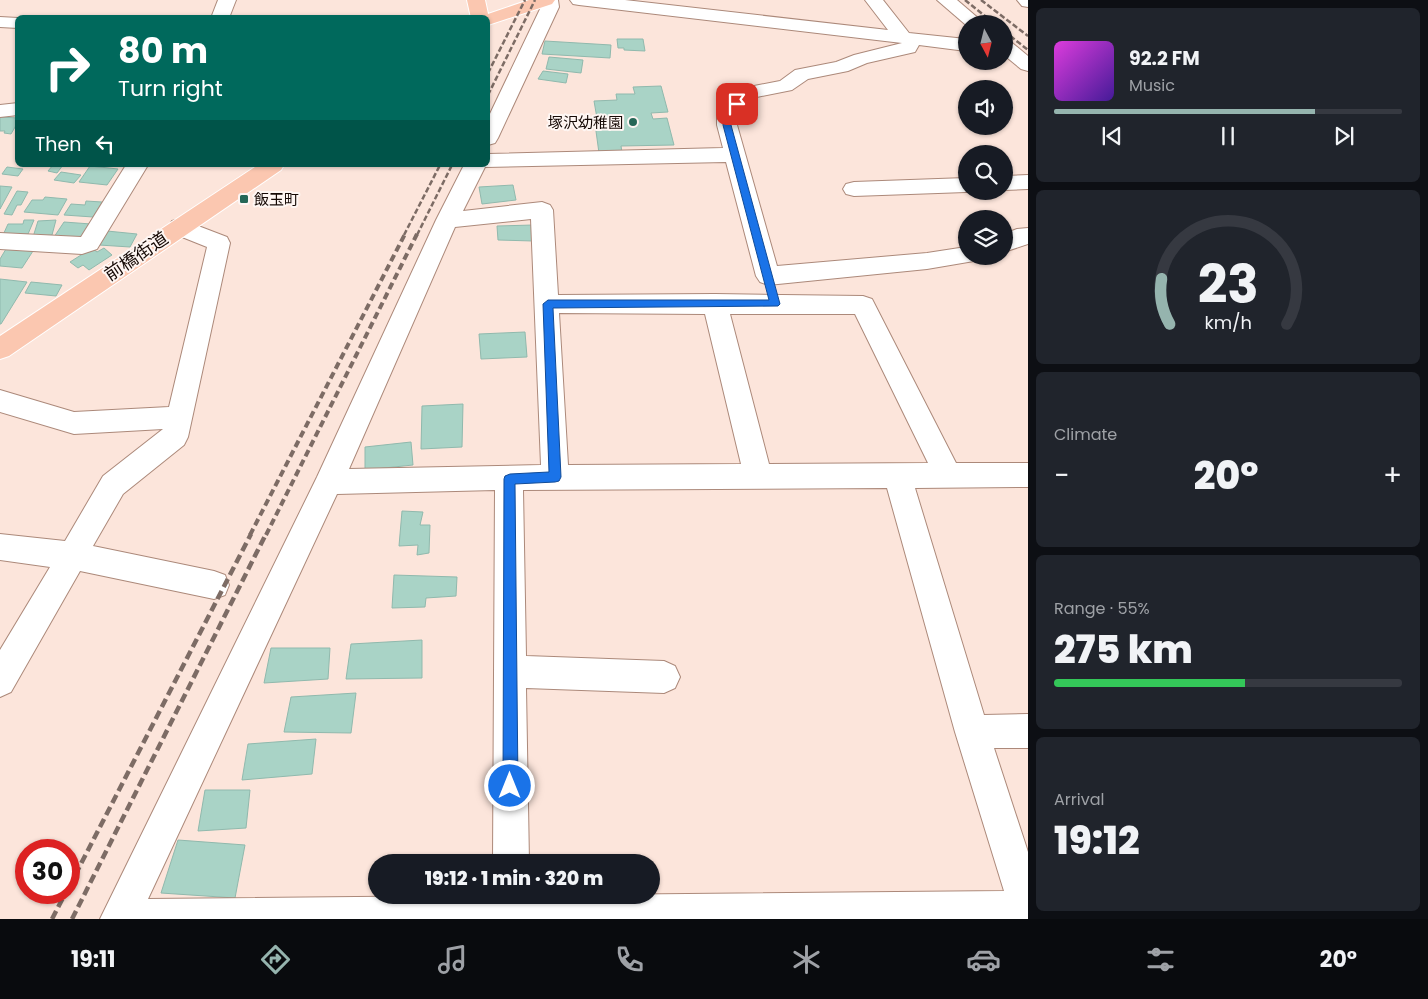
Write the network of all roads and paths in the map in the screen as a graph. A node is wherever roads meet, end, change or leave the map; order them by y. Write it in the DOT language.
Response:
graph roads {
  1 [pos="227,0"];
  2 [pos="476,0"];
  3 [pos="548,0"];
  4 [pos="580,0"];
  5 [pos="874,0"];
  6 [pos="946,0"];
  7 [pos="221,15"];
  8 [pos="479,15"];
  9 [pos="965,15"];
  10 [pos="490,19"];
  11 [pos="0,22"];
  12 [pos="15,23"];
  13 [pos="909,38"];
  14 [pos="958,44"];
  15 [pos="1013,51"];
  16 [pos="1028,65"];
  17 [pos="15,110"];
  18 [pos="0,112"];
  19 [pos="490,134"];
  20 [pos="734,155"];
  21 [pos="490,161"];
  22 [pos="136,167"];
  23 [pos="270,167"];
  24 [pos="474,167"];
  25 [pos="1028,182"];
  26 [pos="1013,183"];
  27 [pos="958,185"];
  28 [pos="854,189"];
  29 [pos="447,220"];
  30 [pos="180,227"];
  31 [pos="1028,236"];
  32 [pos="1013,239"];
  33 [pos="0,241"];
  34 [pos="958,256"];
  35 [pos="768,276"];
  36 [pos="715,303"];
  37 [pos="548,304"];
  38 [pos="775,304"];
  39 [pos="0,349"];
  40 [pos="0,401"];
  41 [pos="180,417"];
  42 [pos="897,474"];
  43 [pos="947,474"];
  44 [pos="1028,475"];
  45 [pos="758,476"];
  46 [pos="555,477"];
  47 [pos="510,479"];
  48 [pos="329,482"];
  49 [pos="0,546"];
  50 [pos="73,556"];
  51 [pos="214,585"];
  52 [pos="510,671"];
  53 [pos="664,677"];
  54 [pos="0,681"];
  55 [pos="1028,731"];
  56 [pos="972,732"];
  57 [pos="511,854"];
  58 [pos="1028,908"];
  59 [pos="511,909"];
  60 [pos="120,918"];
  1 -- 7 [label="street"];
  2 -- 8 [label="main road"];
  3 -- 10 [label="main road"];
  3 -- 19 [label="street"];
  4 -- 13 [label="street"];
  5 -- 13 [label="street"];
  6 -- 9 [label="street"];
  11 -- 12 [label="street"];
  13 -- 14 [label="street"];
  13 -- 20 [label="street"];
  15 -- 16 [label="street"];
  17 -- 18 [label="street"];
  20 -- 21 [label="street"];
  20 -- 35 [label="street"];
  22 -- 33 [label="street"];
  23 -- 30 [label="main road, 前橋街道"];
  24 -- 29 [label="street"];
  25 -- 26 [label="street"];
  27 -- 28 [label="street"];
  29 -- 37 [label="street"];
  29 -- 48 [label="street"];
  30 -- 39 [label="main road, 前橋街道"];
  30 -- 41 [label="street"];
  31 -- 32 [label="street"];
  34 -- 35 [label="street"];
  35 -- 38 [label="street"];
  36 -- 37 [label="street"];
  36 -- 38 [label="street"];
  36 -- 45 [label="street"];
  37 -- 46 [label="street"];
  38 -- 43 [label="street"];
  40 -- 41 [label="street"];
  41 -- 50 [label="street"];
  42 -- 43 [label="street"];
  42 -- 45 [label="street"];
  42 -- 56 [label="street"];
  43 -- 44 [label="street"];
  45 -- 46 [label="street"];
  46 -- 47 [label="street"];
  47 -- 48 [label="street"];
  47 -- 52 [label="street"];
  48 -- 60 [label="street"];
  49 -- 50 [label="street"];
  50 -- 51 [label="street"];
  50 -- 54 [label="street"];
  52 -- 53 [label="street"];
  52 -- 57 [label="street"];
  55 -- 56 [label="street"];
  56 -- 58 [label="street"];
  58 -- 59 [label="street"];
  59 -- 60 [label="street"];
}
